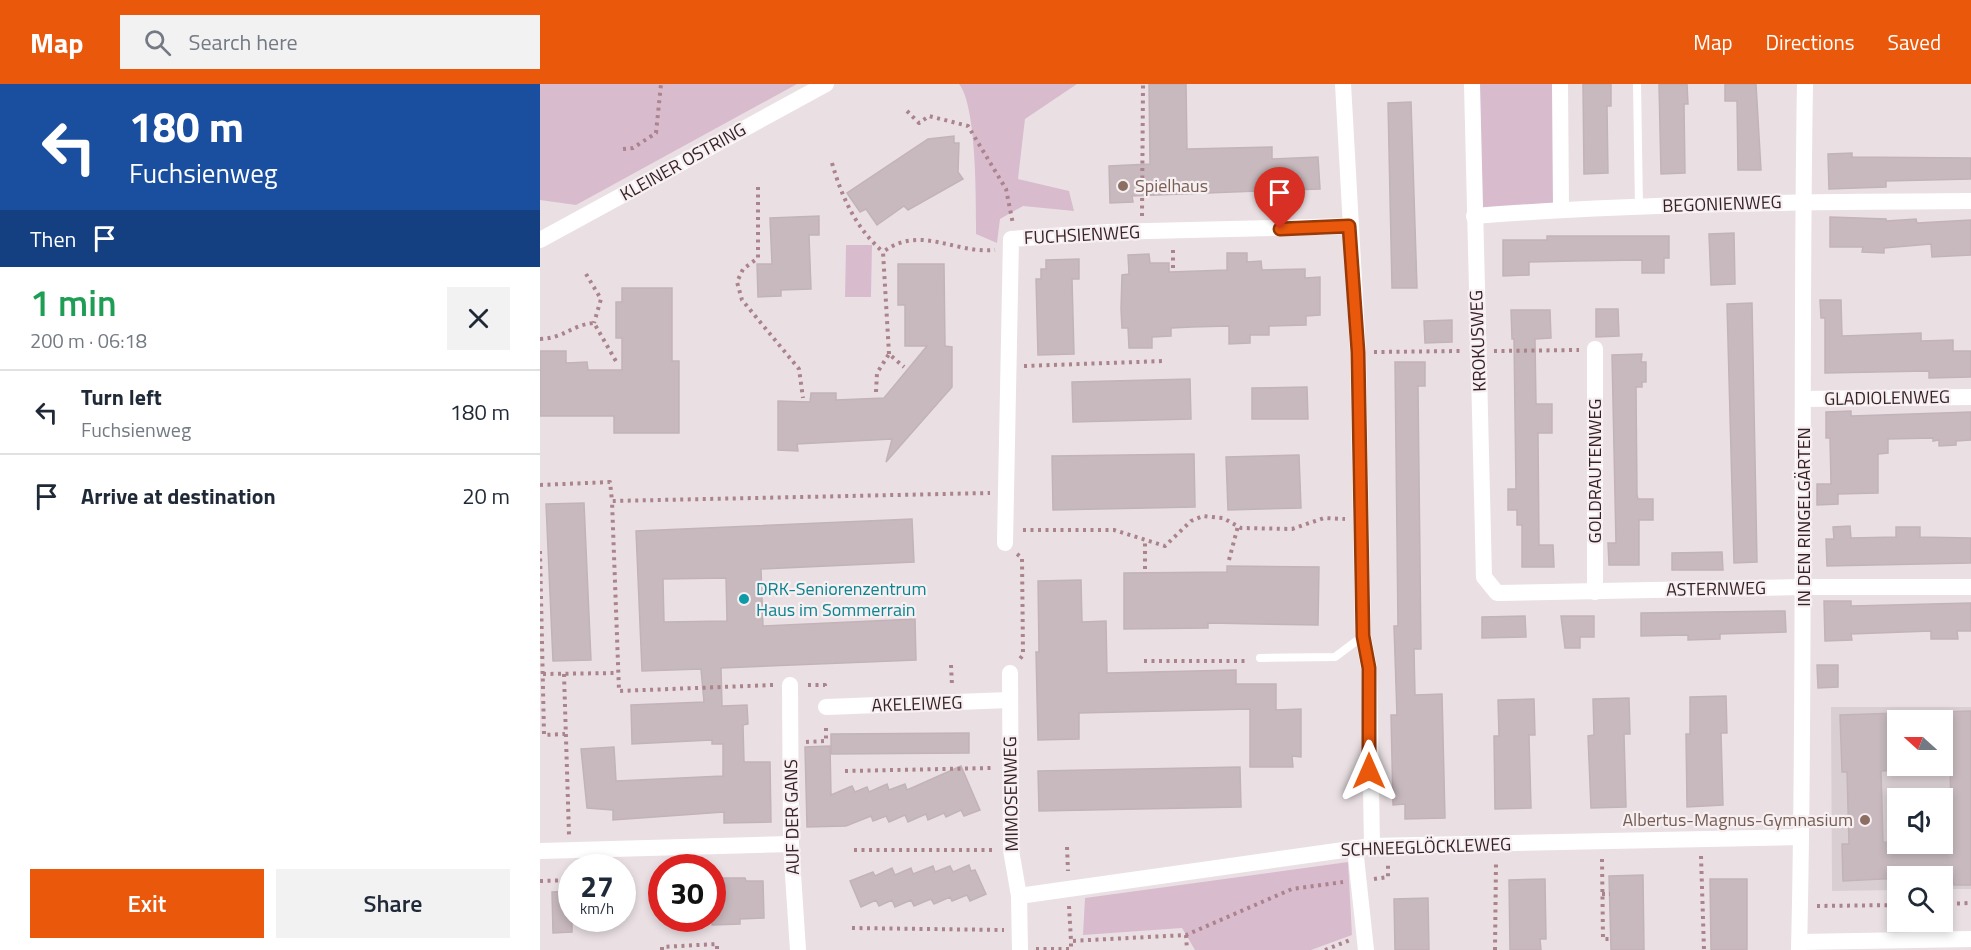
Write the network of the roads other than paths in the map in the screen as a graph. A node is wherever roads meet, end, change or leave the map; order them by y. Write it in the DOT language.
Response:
graph roads {
  1 [pos="826,84"];
  2 [pos="1343,84"];
  3 [pos="1472,84"];
  4 [pos="1560,84"];
  5 [pos="1637,84"];
  6 [pos="1805,84"];
  7 [pos="1971,201"];
  8 [pos="1803,202"];
  9 [pos="1639,207"];
  10 [pos="1561,209"];
  11 [pos="1474,216"];
  12 [pos="1349,226"];
  13 [pos="540,240"];
  14 [pos="1595,349"];
  15 [pos="1971,397"];
  16 [pos="1803,399"];
  17 [pos="1005,537"];
  18 [pos="1805,587"];
  19 [pos="1971,587"];
  20 [pos="1595,592"];
  21 [pos="1497,594"];
  22 [pos="1363,636"];
  23 [pos="1260,658"];
  24 [pos="1010,673"];
  25 [pos="790,685"];
  26 [pos="1009,700"];
  27 [pos="826,707"];
  28 [pos="1801,837"];
  29 [pos="791,844"];
  30 [pos="1380,846"];
  31 [pos="1355,848"];
  32 [pos="540,851"];
  33 [pos="1019,896"];
  34 [pos="1971,939"];
  35 [pos="1799,946"];
  36 [pos="1020,949"];
  37 [pos="798,950"];
  38 [pos="1366,950"];
  1 -- 13 [label="street, KLEINER OSTRING"];
  2 -- 12 [label="street"];
  3 -- 11 [label="street, KROKUSWEG"];
  4 -- 10 [label="street"];
  5 -- 9 [label="lane"];
  6 -- 8 [label="street, IN DEN RINGELGÄRTEN"];
  7 -- 8 [label="street, BEGONIENWEG"];
  8 -- 9 [label="street, BEGONIENWEG"];
  8 -- 16 [label="street, IN DEN RINGELGÄRTEN"];
  9 -- 10 [label="street, BEGONIENWEG"];
  10 -- 11 [label="street, BEGONIENWEG"];
  11 -- 21 [label="street, KROKUSWEG"];
  12 -- 17 [label="street, FUCHSIENWEG"];
  12 -- 22 [label="street"];
  14 -- 20 [label="street, GOLDRAUTENWEG"];
  15 -- 16 [label="street, GLADIOLENWEG"];
  16 -- 18 [label="street, IN DEN RINGELGÄRTEN"];
  18 -- 19 [label="street, ASTERNWEG"];
  18 -- 20 [label="street, ASTERNWEG"];
  18 -- 28 [label="street, IN DEN RINGELGÄRTEN"];
  20 -- 21 [label="street, ASTERNWEG"];
  22 -- 23 [label="lane"];
  22 -- 30 [label="street"];
  24 -- 26 [label="street, MIMOSENWEG"];
  25 -- 29 [label="street, AUF DER GANS"];
  26 -- 27 [label="street, AKELEIWEG"];
  26 -- 33 [label="street, MIMOSENWEG"];
  28 -- 30 [label="street, SCHNEEGLÖCKLEWEG"];
  28 -- 35 [label="street, IN DEN RINGELGÄRTEN"];
  29 -- 32 [label="street"];
  29 -- 37 [label="street, AUF DER GANS"];
  30 -- 31 [label="street, SCHNEEGLÖCKLEWEG"];
  31 -- 33 [label="street, SCHNEEGLÖCKLEWEG"];
  31 -- 38 [label="street"];
  33 -- 36 [label="street, MIMOSENWEG"];
  34 -- 35 [label="street"];
}
